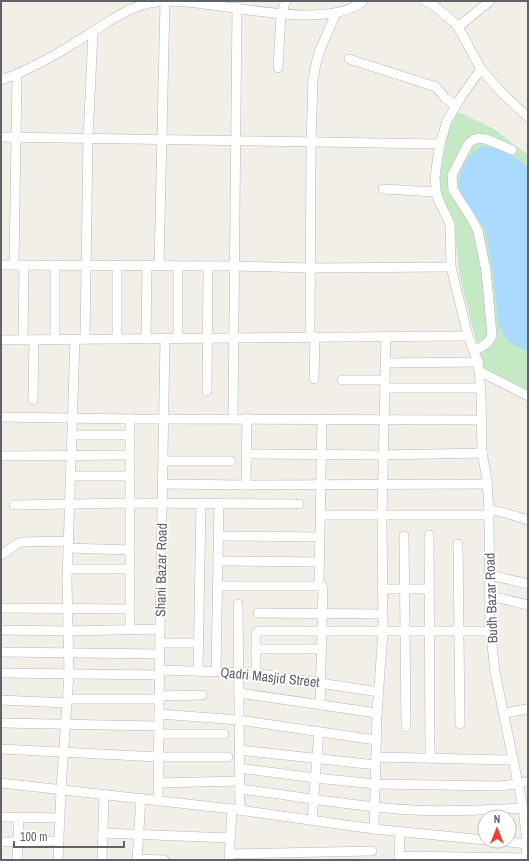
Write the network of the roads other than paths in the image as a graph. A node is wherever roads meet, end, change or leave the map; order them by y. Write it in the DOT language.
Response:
graph roads {
  1 [pos="165,1"];
  2 [pos="286,1"];
  3 [pos="363,1"];
  4 [pos="426,1"];
  5 [pos="490,1"];
  6 [pos="224,3"];
  7 [pos="237,8"];
  8 [pos="336,13"];
  9 [pos="281,14"];
  10 [pos="458,27"];
  11 [pos="92,32"];
  12 [pos="348,59"];
  13 [pos="278,68"];
  14 [pos="481,69"];
  15 [pos="17,74"];
  16 [pos="1,80"];
  17 [pos="456,106"];
  18 [pos="528,117"];
  19 [pos="1,137"];
  20 [pos="16,138"];
  21 [pos="88,138"];
  22 [pos="162,139"];
  23 [pos="236,140"];
  24 [pos="311,142"];
  25 [pos="440,144"];
  26 [pos="512,150"];
  27 [pos="383,189"];
  28 [pos="436,192"];
  29 [pos="1,265"];
  30 [pos="14,265"];
  31 [pos="24,265"];
  32 [pos="55,265"];
  33 [pos="87,265"];
  34 [pos="117,265"];
  35 [pos="147,265"];
  36 [pos="159,266"];
  37 [pos="178,266"];
  38 [pos="208,266"];
  39 [pos="235,266"];
  40 [pos="451,267"];
  41 [pos="311,268"];
  42 [pos="386,336"];
  43 [pos="468,336"];
  44 [pos="313,337"];
  45 [pos="165,338"];
  46 [pos="178,338"];
  47 [pos="208,338"];
  48 [pos="234,338"];
  49 [pos="55,339"];
  50 [pos="75,339"];
  51 [pos="85,339"];
  52 [pos="116,339"];
  53 [pos="146,339"];
  54 [pos="1,340"];
  55 [pos="23,340"];
  56 [pos="34,340"];
  57 [pos="474,351"];
  58 [pos="386,363"];
  59 [pos="478,367"];
  60 [pos="314,379"];
  61 [pos="342,380"];
  62 [pos="385,384"];
  63 [pos="481,388"];
  64 [pos="207,391"];
  65 [pos="528,396"];
  66 [pos="32,400"];
  67 [pos="1,417"];
  68 [pos="72,418"];
  69 [pos="233,418"];
  70 [pos="247,418"];
  71 [pos="130,419"];
  72 [pos="163,419"];
  73 [pos="322,419"];
  74 [pos="384,419"];
  75 [pos="481,420"];
  76 [pos="130,434"];
  77 [pos="72,435"];
  78 [pos="482,453"];
  79 [pos="247,454"];
  80 [pos="321,454"];
  81 [pos="72,455"];
  82 [pos="130,455"];
  83 [pos="383,455"];
  84 [pos="1,456"];
  85 [pos="163,460"];
  86 [pos="231,461"];
  87 [pos="71,476"];
  88 [pos="130,476"];
  89 [pos="163,484"];
  90 [pos="246,484"];
  91 [pos="321,484"];
  92 [pos="383,484"];
  93 [pos="487,484"];
  94 [pos="130,503"];
  95 [pos="162,503"];
  96 [pos="201,503"];
  97 [pos="219,503"];
  98 [pos="300,504"];
  99 [pos="14,505"];
  100 [pos="70,505"];
  101 [pos="489,512"];
  102 [pos="321,515"];
  103 [pos="382,515"];
  104 [pos="528,520"];
  105 [pos="429,534"];
  106 [pos="219,536"];
  107 [pos="404,536"];
  108 [pos="320,537"];
  109 [pos="458,544"];
  110 [pos="69,545"];
  111 [pos="130,550"];
  112 [pos="1,555"];
  113 [pos="218,561"];
  114 [pos="320,562"];
  115 [pos="68,569"];
  116 [pos="130,569"];
  117 [pos="490,575"];
  118 [pos="528,584"];
  119 [pos="319,585"];
  120 [pos="218,586"];
  121 [pos="383,589"];
  122 [pos="404,589"];
  123 [pos="429,589"];
  124 [pos="490,596"];
  125 [pos="238,604"];
  126 [pos="528,605"];
  127 [pos="1,608"];
  128 [pos="67,609"];
  129 [pos="130,609"];
  130 [pos="258,613"];
  131 [pos="323,613"];
  132 [pos="383,614"];
  133 [pos="130,629"];
  134 [pos="160,629"];
  135 [pos="1,630"];
  136 [pos="68,631"];
  137 [pos="322,631"];
  138 [pos="383,631"];
  139 [pos="404,631"];
  140 [pos="430,631"];
  141 [pos="459,631"];
  142 [pos="490,631"];
  143 [pos="160,643"];
  144 [pos="199,643"];
  145 [pos="256,649"];
  146 [pos="322,649"];
  147 [pos="1,652"];
  148 [pos="68,652"];
  149 [pos="160,654"];
  150 [pos="198,671"];
  151 [pos="216,671"];
  152 [pos="239,672"];
  153 [pos="1,673"];
  154 [pos="160,673"];
  155 [pos="256,673"];
  156 [pos="69,674"];
  157 [pos="321,683"];
  158 [pos="378,692"];
  159 [pos="239,694"];
  160 [pos="202,695"];
  161 [pos="160,697"];
  162 [pos="1,700"];
  163 [pos="67,701"];
  164 [pos="320,704"];
  165 [pos="528,709"];
  166 [pos="377,713"];
  167 [pos="504,713"];
  168 [pos="159,714"];
  169 [pos="239,720"];
  170 [pos="1,723"];
  171 [pos="460,724"];
  172 [pos="66,725"];
  173 [pos="406,727"];
  174 [pos="159,730"];
  175 [pos="319,732"];
  176 [pos="224,734"];
  177 [pos="376,740"];
  178 [pos="1,749"];
  179 [pos="239,750"];
  180 [pos="64,752"];
  181 [pos="159,758"];
  182 [pos="228,758"];
  183 [pos="317,758"];
  184 [pos="430,758"];
  185 [pos="514,760"];
  186 [pos="376,761"];
  187 [pos="239,768"];
  188 [pos="315,778"];
  189 [pos="528,781"];
  190 [pos="159,783"];
  191 [pos="1,784"];
  192 [pos="376,784"];
  193 [pos="518,784"];
  194 [pos="240,785"];
  195 [pos="61,790"];
  196 [pos="104,795"];
  197 [pos="141,798"];
  198 [pos="314,798"];
  199 [pos="158,801"];
  200 [pos="375,806"];
  201 [pos="523,808"];
  202 [pos="236,810"];
  203 [pos="1,818"];
  204 [pos="19,818"];
  205 [pos="60,818"];
  206 [pos="312,820"];
  207 [pos="374,829"];
  208 [pos="400,831"];
  209 [pos="103,833"];
  210 [pos="138,835"];
  211 [pos="230,838"];
  212 [pos="477,839"];
  213 [pos="59,841"];
  214 [pos="1,842"];
  215 [pos="18,842"];
  216 [pos="517,843"];
  217 [pos="528,844"];
  218 [pos="372,851"];
  219 [pos="229,857"];
  220 [pos="399,858"];
  221 [pos="526,859"];
  222 [pos="17,860"];
  223 [pos="58,860"];
  224 [pos="102,860"];
  225 [pos="137,860"];
  226 [pos="164,860"];
  1 -- 6 [label="street"];
  1 -- 11 [label="street"];
  1 -- 22 [label="street"];
  2 -- 9 [label="street"];
  3 -- 8 [label="street"];
  4 -- 10 [label="street"];
  5 -- 10 [label="street"];
  6 -- 7 [label="street"];
  7 -- 9 [label="street"];
  7 -- 23 [label="street"];
  8 -- 9 [label="street"];
  8 -- 24 [label="street"];
  9 -- 13 [label="street"];
  10 -- 14 [label="street"];
  11 -- 15 [label="street"];
  11 -- 21 [label="street"];
  12 -- 17 [label="street"];
  14 -- 17 [label="street"];
  14 -- 18 [label="street"];
  15 -- 16 [label="street"];
  15 -- 20 [label="street"];
  17 -- 25 [label="street"];
  19 -- 20 [label="street"];
  20 -- 21 [label="street"];
  20 -- 30 [label="street"];
  21 -- 22 [label="street"];
  21 -- 33 [label="street"];
  22 -- 23 [label="street"];
  22 -- 36 [label="street"];
  23 -- 24 [label="street"];
  23 -- 39 [label="street"];
  24 -- 25 [label="street"];
  24 -- 41 [label="street"];
  25 -- 28 [label="street"];
  26 -- 57 [label="street"];
  27 -- 28 [label="street"];
  28 -- 40 [label="street, Budh Bazar Road"];
  29 -- 30 [label="street"];
  30 -- 31 [label="street"];
  31 -- 32 [label="street"];
  31 -- 55 [label="street"];
  32 -- 33 [label="street"];
  32 -- 49 [label="street"];
  33 -- 34 [label="street"];
  33 -- 51 [label="street"];
  34 -- 35 [label="street"];
  34 -- 52 [label="street"];
  35 -- 36 [label="street"];
  35 -- 53 [label="street"];
  36 -- 37 [label="street"];
  37 -- 38 [label="street"];
  37 -- 46 [label="street"];
  38 -- 39 [label="street"];
  38 -- 47 [label="street"];
  39 -- 41 [label="street"];
  39 -- 48 [label="street"];
  40 -- 41 [label="street"];
  40 -- 43 [label="street, Budh Bazar Road"];
  41 -- 44 [label="street"];
  42 -- 43 [label="street"];
  42 -- 44 [label="street"];
  42 -- 58 [label="street"];
  43 -- 57 [label="street, Budh Bazar Road"];
  44 -- 48 [label="street"];
  44 -- 60 [label="street"];
  45 -- 46 [label="street"];
  45 -- 53 [label="street"];
  45 -- 72 [label="street, Shani Bazar Road"];
  46 -- 47 [label="street"];
  47 -- 48 [label="street"];
  47 -- 64 [label="street"];
  48 -- 69 [label="street"];
  49 -- 50 [label="street"];
  49 -- 56 [label="street"];
  50 -- 51 [label="street"];
  50 -- 68 [label="street"];
  51 -- 52 [label="street"];
  52 -- 53 [label="street"];
  54 -- 55 [label="street"];
  55 -- 56 [label="street"];
  56 -- 66 [label="street"];
  57 -- 59 [label="street, Budh Bazar Road"];
  58 -- 59 [label="street"];
  58 -- 62 [label="street"];
  59 -- 63 [label="street, Budh Bazar Road"];
  59 -- 65 [label="street"];
  61 -- 62 [label="street"];
  62 -- 63 [label="street"];
  62 -- 74 [label="street"];
  63 -- 75 [label="street, Budh Bazar Road"];
  67 -- 68 [label="street"];
  68 -- 71 [label="street"];
  68 -- 77 [label="street"];
  69 -- 70 [label="street"];
  69 -- 72 [label="street"];
  70 -- 73 [label="street"];
  70 -- 79 [label="street"];
  71 -- 72 [label="street"];
  71 -- 76 [label="street"];
  72 -- 85 [label="street, Shani Bazar Road"];
  73 -- 74 [label="street"];
  73 -- 80 [label="street"];
  74 -- 75 [label="street"];
  74 -- 83 [label="street"];
  75 -- 78 [label="street, Budh Bazar Road"];
  76 -- 77 [label="street"];
  76 -- 82 [label="street"];
  77 -- 81 [label="street"];
  78 -- 83 [label="street"];
  78 -- 93 [label="street, Budh Bazar Road"];
  79 -- 80 [label="street"];
  79 -- 90 [label="street"];
  80 -- 83 [label="street"];
  80 -- 91 [label="street"];
  81 -- 82 [label="street"];
  81 -- 84 [label="street"];
  81 -- 87 [label="street"];
  82 -- 88 [label="street"];
  83 -- 92 [label="street"];
  85 -- 86 [label="street"];
  85 -- 89 [label="street, Shani Bazar Road"];
  87 -- 88 [label="street"];
  87 -- 100 [label="street"];
  88 -- 94 [label="street"];
  89 -- 90 [label="street"];
  89 -- 95 [label="street, Shani Bazar Road"];
  90 -- 91 [label="street"];
  91 -- 92 [label="street"];
  91 -- 102 [label="street"];
  92 -- 93 [label="street"];
  92 -- 103 [label="street"];
  93 -- 101 [label="street, Budh Bazar Road"];
  94 -- 95 [label="street"];
  94 -- 100 [label="street"];
  94 -- 111 [label="street"];
  95 -- 96 [label="street"];
  95 -- 134 [label="street, Shani Bazar Road"];
  96 -- 97 [label="street"];
  96 -- 144 [label="street"];
  97 -- 98 [label="street"];
  97 -- 106 [label="street"];
  99 -- 100 [label="street"];
  100 -- 110 [label="street"];
  101 -- 103 [label="street"];
  101 -- 104 [label="street"];
  101 -- 117 [label="street, Budh Bazar Road"];
  102 -- 103 [label="street"];
  102 -- 108 [label="street"];
  103 -- 121 [label="street"];
  105 -- 123 [label="street"];
  106 -- 108 [label="street"];
  106 -- 113 [label="street"];
  107 -- 122 [label="street"];
  108 -- 114 [label="street"];
  109 -- 141 [label="street"];
  110 -- 111 [label="street"];
  110 -- 112 [label="street"];
  110 -- 115 [label="street"];
  111 -- 116 [label="street"];
  113 -- 114 [label="street"];
  113 -- 120 [label="street"];
  114 -- 119 [label="street"];
  115 -- 116 [label="street"];
  115 -- 128 [label="street"];
  116 -- 129 [label="street"];
  117 -- 118 [label="street"];
  117 -- 124 [label="street, Budh Bazar Road"];
  119 -- 120 [label="street"];
  119 -- 131 [label="street"];
  120 -- 151 [label="street"];
  121 -- 122 [label="street"];
  121 -- 132 [label="street"];
  122 -- 123 [label="street"];
  122 -- 139 [label="street"];
  123 -- 140 [label="street"];
  124 -- 126 [label="street"];
  124 -- 142 [label="street, Budh Bazar Road"];
  125 -- 152 [label="street"];
  127 -- 128 [label="street"];
  128 -- 129 [label="street"];
  128 -- 136 [label="street"];
  129 -- 133 [label="street"];
  130 -- 131 [label="street"];
  131 -- 132 [label="street"];
  131 -- 137 [label="street"];
  132 -- 138 [label="street"];
  133 -- 134 [label="street"];
  133 -- 136 [label="street"];
  134 -- 143 [label="street, Shani Bazar Road"];
  135 -- 136 [label="street"];
  136 -- 148 [label="street"];
  137 -- 138 [label="street"];
  137 -- 145 [label="street"];
  137 -- 146 [label="street"];
  138 -- 139 [label="street"];
  138 -- 158 [label="street"];
  139 -- 140 [label="street"];
  139 -- 173 [label="street"];
  140 -- 141 [label="street"];
  140 -- 184 [label="street"];
  141 -- 142 [label="street"];
  141 -- 171 [label="street"];
  142 -- 167 [label="street, Budh Bazar Road"];
  143 -- 144 [label="street"];
  143 -- 149 [label="street, Shani Bazar Road"];
  144 -- 150 [label="street"];
  145 -- 146 [label="street"];
  145 -- 155 [label="street"];
  146 -- 157 [label="street"];
  147 -- 148 [label="street"];
  148 -- 149 [label="street"];
  148 -- 156 [label="street"];
  149 -- 154 [label="street, Shani Bazar Road"];
  150 -- 151 [label="street, Qadri Masjid Street"];
  150 -- 154 [label="street, Qadri Masjid Street"];
  151 -- 152 [label="street, Qadri Masjid Street"];
  152 -- 155 [label="street, Qadri Masjid Street"];
  152 -- 159 [label="street"];
  153 -- 156 [label="street, Qadri Masjid Street"];
  154 -- 156 [label="street, Qadri Masjid Street"];
  154 -- 161 [label="street, Shani Bazar Road"];
  155 -- 157 [label="street, Qadri Masjid Street"];
  156 -- 163 [label="street"];
  157 -- 158 [label="street, Qadri Masjid Street"];
  157 -- 164 [label="street"];
  158 -- 166 [label="street"];
  159 -- 164 [label="street"];
  159 -- 169 [label="street"];
  160 -- 161 [label="street"];
  161 -- 163 [label="street"];
  161 -- 168 [label="street, Shani Bazar Road"];
  162 -- 163 [label="street"];
  163 -- 172 [label="street"];
  164 -- 166 [label="street"];
  165 -- 167 [label="street"];
  166 -- 177 [label="street"];
  167 -- 185 [label="street, Budh Bazar Road"];
  168 -- 169 [label="street"];
  168 -- 174 [label="street, Shani Bazar Road"];
  169 -- 175 [label="street"];
  169 -- 179 [label="street"];
  170 -- 172 [label="street"];
  172 -- 174 [label="street"];
  172 -- 180 [label="street"];
  174 -- 176 [label="street"];
  174 -- 181 [label="street, Shani Bazar Road"];
  175 -- 177 [label="street"];
  175 -- 183 [label="street"];
  177 -- 186 [label="street"];
  178 -- 180 [label="street"];
  179 -- 183 [label="street"];
  179 -- 187 [label="street"];
  180 -- 181 [label="street"];
  180 -- 195 [label="street"];
  181 -- 182 [label="street"];
  181 -- 190 [label="street, Shani Bazar Road"];
  183 -- 186 [label="street"];
  183 -- 188 [label="street"];
  184 -- 185 [label="street"];
  184 -- 186 [label="street"];
  185 -- 193 [label="street, Budh Bazar Road"];
  186 -- 192 [label="street"];
  187 -- 188 [label="street"];
  187 -- 194 [label="street"];
  188 -- 192 [label="street"];
  188 -- 198 [label="street"];
  189 -- 193 [label="street"];
  190 -- 194 [label="street"];
  190 -- 199 [label="street, Shani Bazar Road"];
  191 -- 195 [label="street"];
  192 -- 193 [label="street"];
  192 -- 200 [label="street"];
  193 -- 201 [label="street, Budh Bazar Road"];
  194 -- 198 [label="street"];
  194 -- 202 [label="street"];
  195 -- 196 [label="street"];
  195 -- 205 [label="street"];
  196 -- 197 [label="street"];
  196 -- 209 [label="street"];
  197 -- 199 [label="street"];
  197 -- 210 [label="street"];
  198 -- 200 [label="street"];
  198 -- 206 [label="street"];
  199 -- 202 [label="street"];
  200 -- 201 [label="street"];
  200 -- 207 [label="street"];
  201 -- 217 [label="street, Budh Bazar Road"];
  202 -- 206 [label="street"];
  202 -- 211 [label="street"];
  203 -- 204 [label="street"];
  204 -- 205 [label="street"];
  204 -- 215 [label="street"];
  205 -- 213 [label="street"];
  206 -- 207 [label="street"];
  207 -- 208 [label="street"];
  208 -- 212 [label="street"];
  208 -- 220 [label="street"];
  209 -- 210 [label="street"];
  209 -- 224 [label="street"];
  210 -- 211 [label="street"];
  210 -- 225 [label="street"];
  211 -- 219 [label="street"];
  213 -- 215 [label="street"];
  213 -- 223 [label="street"];
  214 -- 215 [label="street"];
  215 -- 222 [label="street"];
  216 -- 217 [label="street"];
  217 -- 221 [label="street, Budh Bazar Road"];
  218 -- 219 [label="street"];
  220 -- 221 [label="street"];
  225 -- 226 [label="street"];
}
